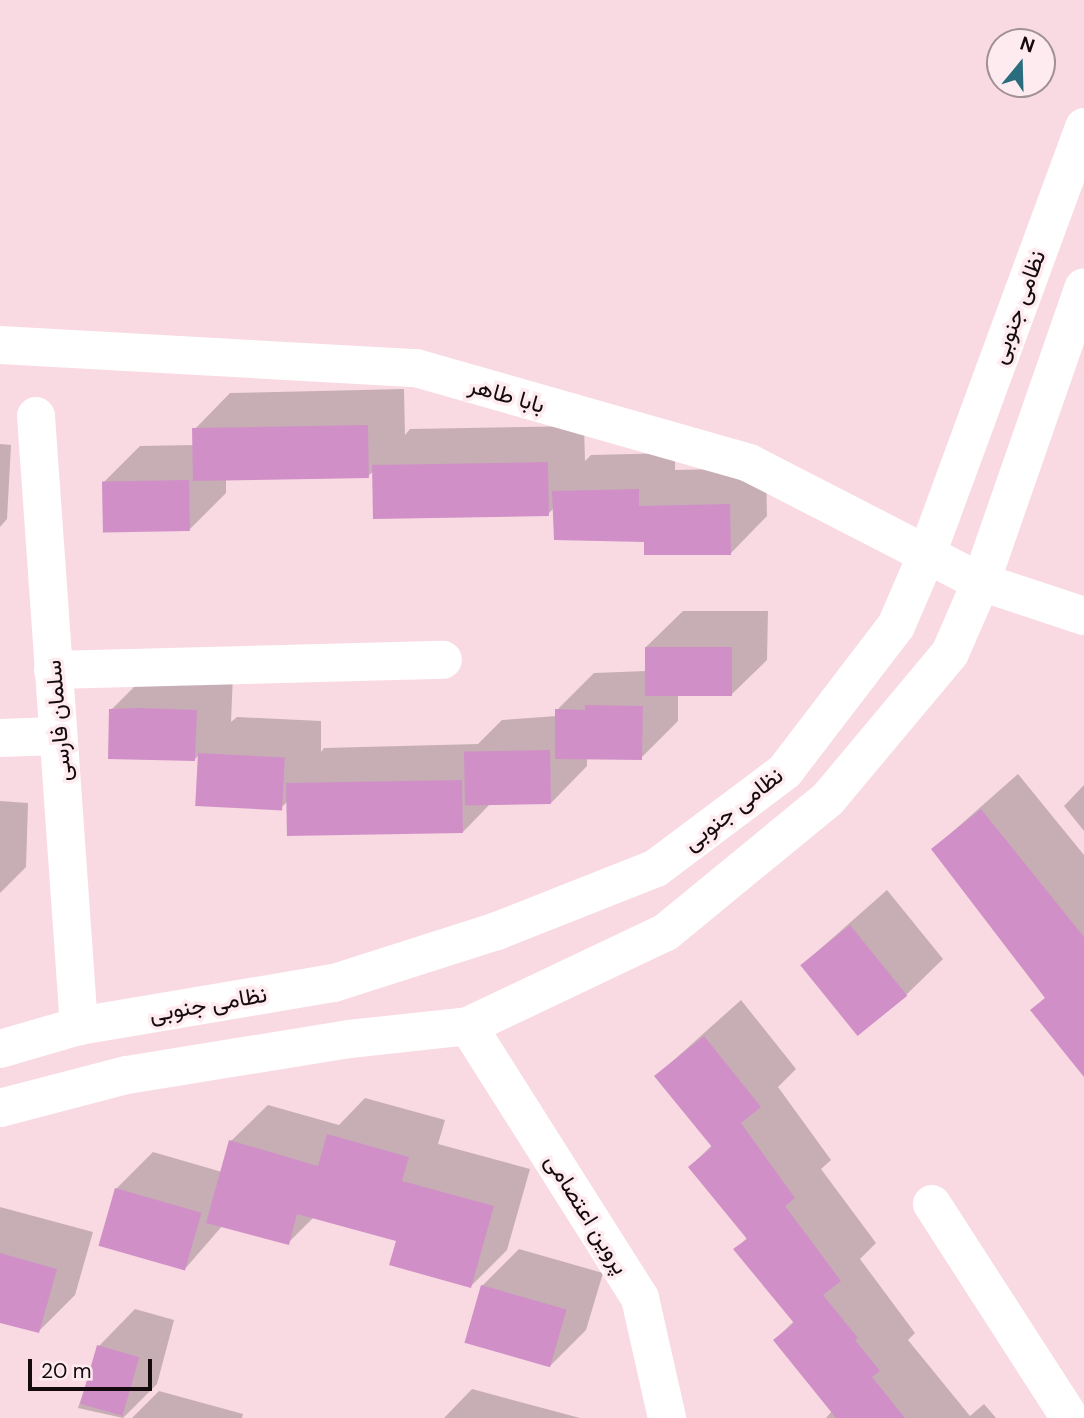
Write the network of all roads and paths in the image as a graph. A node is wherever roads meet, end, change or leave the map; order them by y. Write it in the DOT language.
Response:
graph roads {
  1 [pos="1084,127"];
  2 [pos="1084,287"];
  3 [pos="0,345"];
  4 [pos="36,416"];
  5 [pos="927,554"];
  6 [pos="981,582"];
  7 [pos="1084,616"];
  8 [pos="443,660"];
  9 [pos="53,670"];
  10 [pos="56,736"];
  11 [pos="0,738"];
  12 [pos="468,1026"];
  13 [pos="79,1027"];
  14 [pos="0,1049"];
  15 [pos="0,1108"];
  16 [pos="932,1204"];
  17 [pos="667,1418"];
  18 [pos="1070,1418"];
  1 -- 5 [label="street, نظامی جنوبی"];
  2 -- 6 [label="street"];
  3 -- 5 [label="street, بابا طاهر"];
  4 -- 9 [label="street, سلمان فارسی"];
  5 -- 6 [label="street, بابا طاهر"];
  5 -- 13 [label="street, نظامی جنوبی"];
  6 -- 7 [label="street, بابا طاهر"];
  6 -- 12 [label="street"];
  8 -- 9 [label="street"];
  9 -- 10 [label="street, سلمان فارسی"];
  10 -- 11 [label="street"];
  10 -- 13 [label="street, سلمان فارسی"];
  12 -- 15 [label="street"];
  12 -- 17 [label="street, پروین اعتصامی"];
  13 -- 14 [label="street, نظامی جنوبی"];
  16 -- 18 [label="street"];
}
